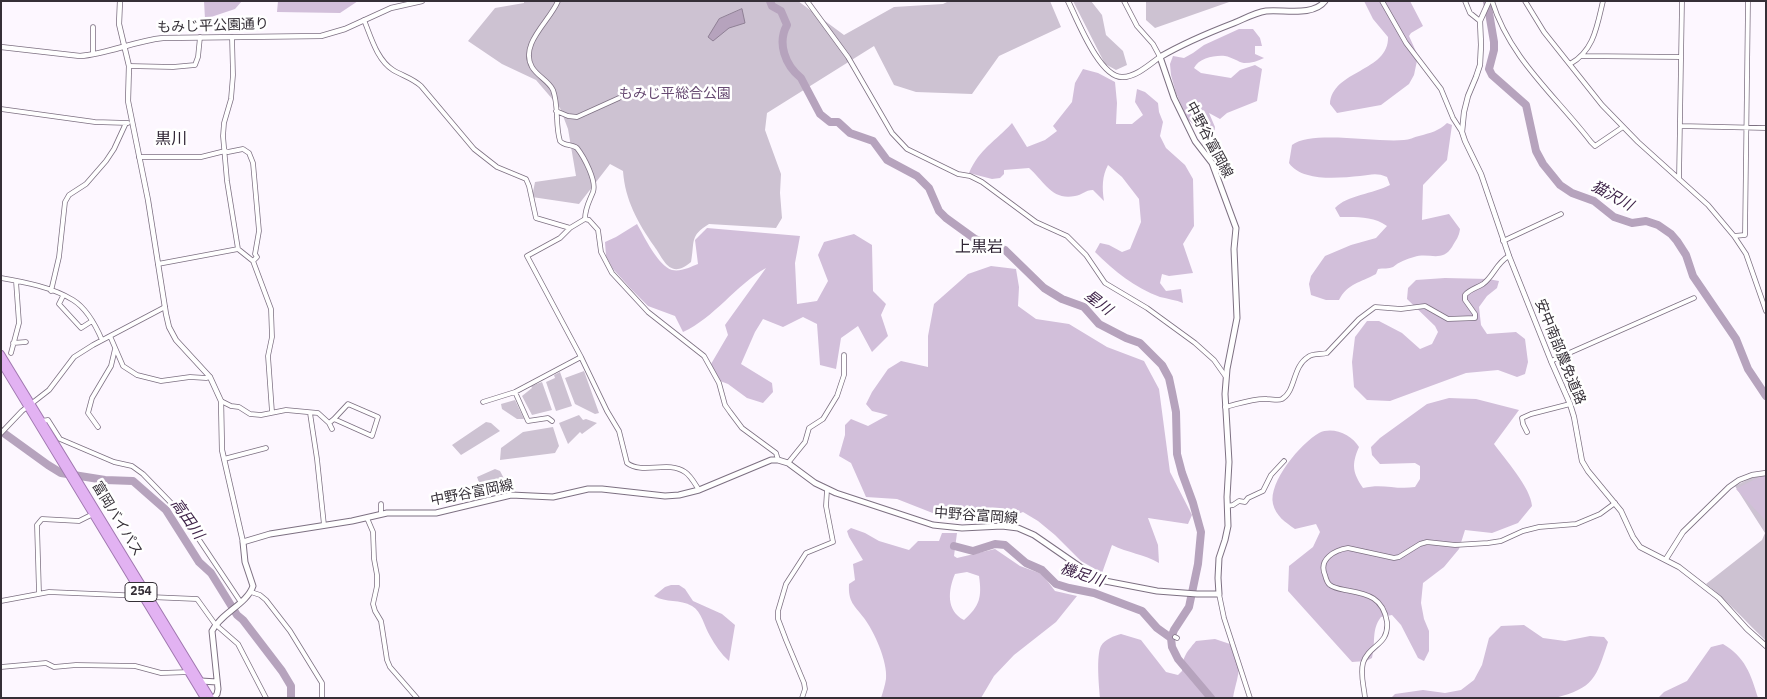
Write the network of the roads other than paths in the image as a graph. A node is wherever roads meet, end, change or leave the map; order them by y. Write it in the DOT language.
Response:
graph roads {
  1 [pos="120,1"];
  2 [pos="422,1"];
  3 [pos="558,1"];
  4 [pos="807,1"];
  5 [pos="1068,1"];
  6 [pos="1124,1"];
  7 [pos="1325,1"];
  8 [pos="1382,1"];
  9 [pos="1465,1"];
  10 [pos="1490,1"];
  11 [pos="1525,1"];
  12 [pos="1604,1"];
  13 [pos="1682,1"];
  14 [pos="1748,1"];
  15 [pos="364,20"];
  16 [pos="1480,21"];
  17 [pos="94,27"];
  18 [pos="232,37"];
  19 [pos="200,38"];
  20 [pos="124,45"];
  21 [pos="1,47"];
  22 [pos="93,54"];
  23 [pos="1582,56"];
  24 [pos="1681,56"];
  25 [pos="1160,57"];
  26 [pos="1570,64"];
  27 [pos="129,66"];
  28 [pos="619,98"];
  29 [pos="1,109"];
  30 [pos="556,111"];
  31 [pos="132,122"];
  32 [pos="126,123"];
  33 [pos="1680,126"];
  34 [pos="1623,127"];
  35 [pos="1747,127"];
  36 [pos="1766,128"];
  37 [pos="1462,132"];
  38 [pos="225,151"];
  39 [pos="139,157"];
  40 [pos="1679,179"];
  41 [pos="1561,214"];
  42 [pos="585,219"];
  43 [pos="570,228"];
  44 [pos="1734,236"];
  45 [pos="1503,241"];
  46 [pos="238,249"];
  47 [pos="1509,256"];
  48 [pos="253,261"];
  49 [pos="158,264"];
  50 [pos="1,278"];
  51 [pos="16,281"];
  52 [pos="52,291"];
  53 [pos="63,296"];
  54 [pos="1694,298"];
  55 [pos="165,307"];
  56 [pos="1766,311"];
  57 [pos="92,320"];
  58 [pos="110,336"];
  59 [pos="102,340"];
  60 [pos="26,342"];
  61 [pos="14,343"];
  62 [pos="115,348"];
  63 [pos="11,353"];
  64 [pos="1,354"];
  65 [pos="844,355"];
  66 [pos="582,357"];
  67 [pos="1551,361"];
  68 [pos="1,363"];
  69 [pos="1226,376"];
  70 [pos="210,377"];
  71 [pos="515,392"];
  72 [pos="221,401"];
  73 [pos="482,402"];
  74 [pos="1570,404"];
  75 [pos="30,406"];
  76 [pos="1225,407"];
  77 [pos="272,412"];
  78 [pos="310,413"];
  79 [pos="334,419"];
  80 [pos="552,421"];
  81 [pos="329,423"];
  82 [pos="41,424"];
  83 [pos="98,427"];
  84 [pos="332,429"];
  85 [pos="1527,432"];
  86 [pos="1,433"];
  87 [pos="266,448"];
  88 [pos="224,458"];
  89 [pos="778,460"];
  90 [pos="1284,461"];
  91 [pos="788,463"];
  92 [pos="1766,473"];
  93 [pos="699,490"];
  94 [pos="827,490"];
  95 [pos="1615,503"];
  96 [pos="381,504"];
  97 [pos="1226,506"];
  98 [pos="93,514"];
  99 [pos="381,514"];
  100 [pos="367,518"];
  101 [pos="324,525"];
  102 [pos="243,542"];
  103 [pos="1666,559"];
  104 [pos="251,592"];
  105 [pos="39,593"];
  106 [pos="1219,594"];
  107 [pos="146,596"];
  108 [pos="1,601"];
  109 [pos="239,602"];
  110 [pos="216,624"];
  111 [pos="1766,646"];
  112 [pos="1,667"];
  113 [pos="190,672"];
  114 [pos="201,681"];
  115 [pos="218,682"];
  116 [pos="204,698"];
  117 [pos="212,698"];
  118 [pos="266,698"];
  119 [pos="322,698"];
  120 [pos="417,698"];
  121 [pos="802,698"];
  122 [pos="1250,698"];
  123 [pos="1365,698"];
  1 -- 20 [label="street"];
  2 -- 15 [label="street, もみじ平公園通り"];
  3 -- 30 [label="street"];
  4 -- 69 [label="street"];
  5 -- 25 [label="street"];
  6 -- 25 [label="street"];
  7 -- 25 [label="main road"];
  8 -- 37 [label="street"];
  9 -- 16 [label="street"];
  10 -- 16 [label="street"];
  10 -- 34 [label="street"];
  11 -- 26 [label="street"];
  12 -- 23 [label="street"];
  13 -- 24 [label="street"];
  14 -- 35 [label="street"];
  15 -- 18 [label="street, もみじ平公園通り"];
  15 -- 43 [label="street"];
  16 -- 37 [label="street"];
  17 -- 22 [label="street"];
  18 -- 19 [label="street, もみじ平公園通り"];
  18 -- 38 [label="street"];
  19 -- 20 [label="street, もみじ平公園通り"];
  19 -- 27 [label="street"];
  20 -- 22 [label="street, もみじ平公園通り"];
  20 -- 27 [label="street"];
  21 -- 22 [label="street, もみじ平公園通り"];
  23 -- 24 [label="street"];
  23 -- 26 [label="street"];
  24 -- 33 [label="street"];
  25 -- 69 [label="main road, 中野谷富岡線"];
  26 -- 34 [label="street"];
  27 -- 31 [label="street"];
  28 -- 30 [label="street"];
  29 -- 32 [label="street"];
  30 -- 42 [label="street"];
  31 -- 32 [label="street"];
  31 -- 39 [label="street"];
  32 -- 52 [label="street"];
  33 -- 35 [label="street"];
  33 -- 40 [label="street"];
  34 -- 40 [label="street"];
  35 -- 36 [label="street"];
  35 -- 44 [label="street"];
  37 -- 45 [label="street, 安中南部農免道路"];
  38 -- 39 [label="street"];
  38 -- 46 [label="street"];
  38 -- 48 [label="street"];
  39 -- 49 [label="street"];
  40 -- 44 [label="street"];
  41 -- 45 [label="street"];
  42 -- 43 [label="street"];
  42 -- 89 [label="street"];
  43 -- 66 [label="street"];
  44 -- 56 [label="street"];
  45 -- 47 [label="street, 安中南部農免道路"];
  46 -- 48 [label="street"];
  46 -- 49 [label="street"];
  47 -- 67 [label="street, 安中南部農免道路"];
  47 -- 76 [label="street"];
  48 -- 77 [label="street"];
  49 -- 55 [label="street"];
  50 -- 51 [label="street"];
  51 -- 52 [label="street"];
  51 -- 61 [label="street"];
  52 -- 53 [label="street"];
  53 -- 57 [label="street"];
  53 -- 57 [label="street"];
  54 -- 67 [label="street"];
  55 -- 58 [label="street"];
  55 -- 70 [label="street"];
  57 -- 59 [label="street"];
  58 -- 59 [label="street"];
  58 -- 62 [label="street"];
  59 -- 75 [label="street"];
  60 -- 61 [label="street"];
  61 -- 63 [label="street"];
  62 -- 70 [label="street"];
  62 -- 83 [label="street"];
  64 -- 75 [label="highway, 富岡バイパス / 254"];
  65 -- 91 [label="street"];
  66 -- 71 [label="street"];
  66 -- 93 [label="street"];
  67 -- 74 [label="street, 安中南部農免道路"];
  68 -- 75 [label="highway, 富岡バイパス / 254"];
  69 -- 76 [label="main road, 中野谷富岡線"];
  70 -- 72 [label="street"];
  71 -- 73 [label="street"];
  71 -- 80 [label="street"];
  72 -- 77 [label="street"];
  72 -- 88 [label="street"];
  74 -- 85 [label="street"];
  74 -- 95 [label="street, 安中南部農免道路"];
  75 -- 82 [label="highway, 富岡バイパス / 254"];
  75 -- 86 [label="street"];
  76 -- 97 [label="main road, 中野谷富岡線"];
  77 -- 78 [label="street"];
  78 -- 81 [label="street"];
  78 -- 101 [label="street"];
  79 -- 79 [label="street"];
  79 -- 81 [label="street"];
  81 -- 84 [label="street"];
  82 -- 98 [label="highway, 富岡バイパス / 254"];
  82 -- 107 [label="highway, 富岡バイパス / 254"];
  82 -- 109 [label="street"];
  87 -- 88 [label="street"];
  88 -- 102 [label="street"];
  89 -- 91 [label="main road, 中野谷富岡線"];
  89 -- 93 [label="main road, 中野谷富岡線"];
  90 -- 97 [label="street"];
  91 -- 94 [label="main road, 中野谷富岡線"];
  92 -- 103 [label="street"];
  93 -- 99 [label="main road, 中野谷富岡線"];
  94 -- 106 [label="main road, 中野谷富岡線"];
  94 -- 121 [label="street"];
  95 -- 103 [label="street, 安中南部農免道路"];
  95 -- 123 [label="street"];
  96 -- 99 [label="street"];
  97 -- 106 [label="main road, 中野谷富岡線"];
  98 -- 105 [label="street"];
  98 -- 107 [label="highway, 富岡バイパス / 254"];
  99 -- 100 [label="main road, 中野谷富岡線"];
  100 -- 101 [label="main road, 中野谷富岡線"];
  100 -- 120 [label="street"];
  101 -- 102 [label="main road, 中野谷富岡線"];
  102 -- 104 [label="main road"];
  103 -- 111 [label="street, 安中南部農免道路"];
  104 -- 109 [label="main road"];
  104 -- 119 [label="street"];
  105 -- 107 [label="street"];
  105 -- 108 [label="street"];
  106 -- 122 [label="street"];
  107 -- 110 [label="street"];
  107 -- 113 [label="highway, 富岡バイパス / 254"];
  107 -- 114 [label="highway, 富岡バイパス / 254"];
  109 -- 110 [label="main road"];
  110 -- 115 [label="main road"];
  110 -- 118 [label="street"];
  112 -- 113 [label="street"];
  113 -- 116 [label="highway, 富岡バイパス / 254"];
  114 -- 115 [label="main road"];
  114 -- 117 [label="highway, 富岡バイパス / 254"];
  115 -- 117 [label="main road"];
}
